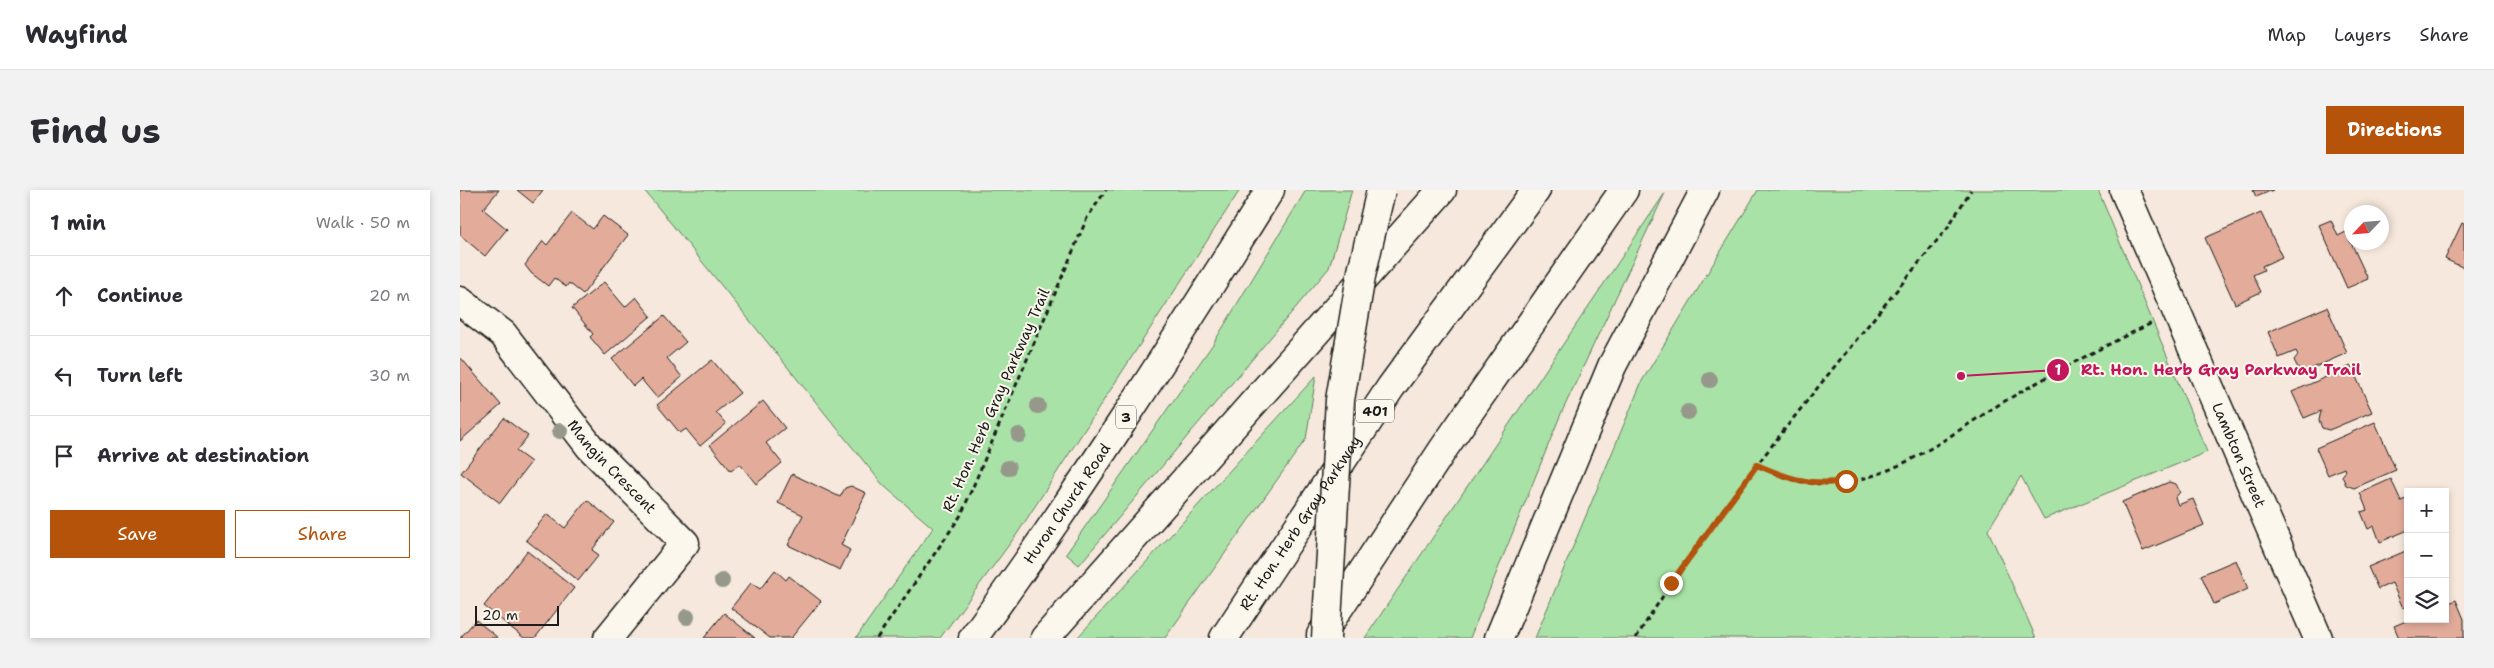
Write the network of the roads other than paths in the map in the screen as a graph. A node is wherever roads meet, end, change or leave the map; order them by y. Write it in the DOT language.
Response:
graph roads {
  1 [pos="1270,190"];
  2 [pos="1381,190"];
  3 [pos="1442,190"];
  4 [pos="1536,190"];
  5 [pos="1624,190"];
  6 [pos="1704,190"];
  7 [pos="2124,190"];
  8 [pos="460,301"];
  9 [pos="608,638"];
  10 [pos="973,638"];
  11 [pos="1045,638"];
  12 [pos="1224,638"];
  13 [pos="1319,638"];
  14 [pos="1326,638"];
  15 [pos="1499,638"];
  16 [pos="2318,638"];
  1 -- 10 [label="main road, Huron Church Road / 3"];
  2 -- 14 [label="main road, bridge"];
  3 -- 11 [label="main road"];
  4 -- 12 [label="main road, Rt. Hon. Herb Gray Parkway / 401"];
  5 -- 13 [label="main road"];
  6 -- 15 [label="main road"];
  7 -- 16 [label="main road, Lambton Street"];
  8 -- 9 [label="main road, Mangin Crescent"];
}
